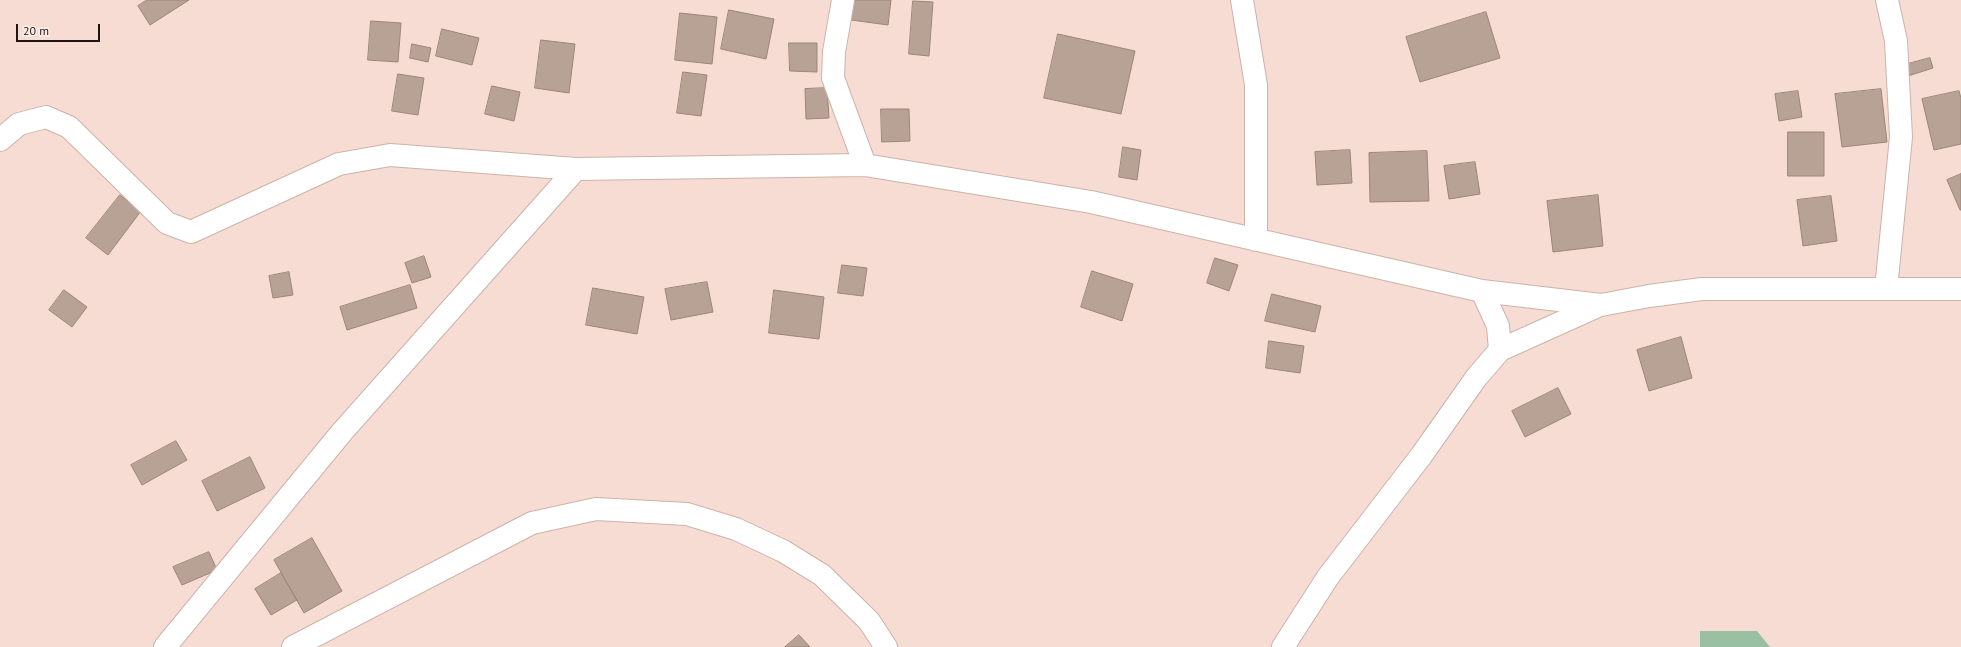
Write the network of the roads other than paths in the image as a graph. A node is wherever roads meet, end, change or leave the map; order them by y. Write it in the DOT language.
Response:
graph roads {
  1 [pos="843,0"];
  2 [pos="1242,0"];
  3 [pos="1886,0"];
  4 [pos="0,140"];
  5 [pos="865,165"];
  6 [pos="576,169"];
  7 [pos="1256,240"];
  8 [pos="1886,289"];
  9 [pos="1961,289"];
  10 [pos="1482,292"];
  11 [pos="1601,305"];
  12 [pos="1500,350"];
  13 [pos="165,647"];
  14 [pos="293,647"];
  15 [pos="886,647"];
  16 [pos="1283,647"];
  1 -- 5 [label="street"];
  2 -- 7 [label="street"];
  3 -- 8 [label="street"];
  4 -- 6 [label="street"];
  5 -- 6 [label="street"];
  5 -- 7 [label="street"];
  6 -- 13 [label="street"];
  7 -- 10 [label="street"];
  8 -- 9 [label="street"];
  8 -- 11 [label="street"];
  10 -- 11 [label="street"];
  10 -- 12 [label="street"];
  11 -- 12 [label="street"];
  12 -- 16 [label="street"];
  14 -- 15 [label="street"];
}
